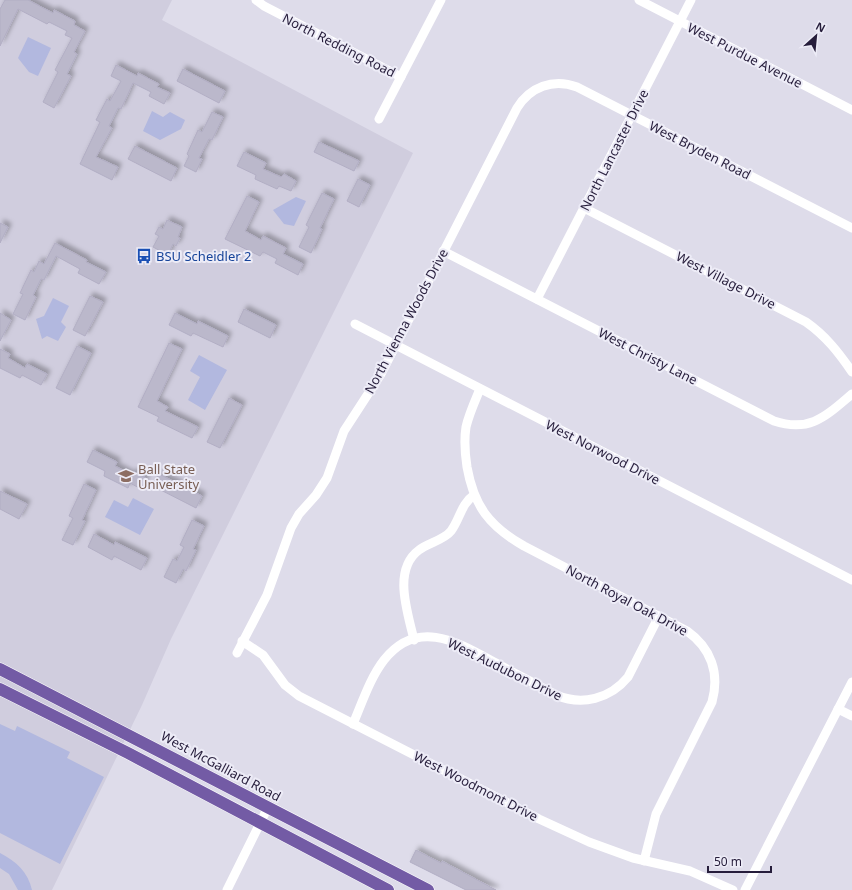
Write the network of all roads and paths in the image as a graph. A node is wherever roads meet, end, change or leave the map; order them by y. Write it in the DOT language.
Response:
graph roads {
  1 [pos="256,0"];
  2 [pos="441,0"];
  3 [pos="638,0"];
  4 [pos="691,0"];
  5 [pos="680,22"];
  6 [pos="401,77"];
  7 [pos="546,85"];
  8 [pos="852,110"];
  9 [pos="632,115"];
  10 [pos="379,119"];
  11 [pos="584,208"];
  12 [pos="852,228"];
  13 [pos="443,251"];
  14 [pos="537,299"];
  15 [pos="355,324"];
  16 [pos="396,345"];
  17 [pos="852,372"];
  18 [pos="480,389"];
  19 [pos="852,394"];
  20 [pos="474,495"];
  21 [pos="852,580"];
  22 [pos="659,616"];
  23 [pos="414,640"];
  24 [pos="242,642"];
  25 [pos="238,652"];
  26 [pos="0,669"];
  27 [pos="852,682"];
  28 [pos="0,689"];
  29 [pos="838,708"];
  30 [pos="852,716"];
  31 [pos="353,724"];
  32 [pos="268,807"];
  33 [pos="259,823"];
  34 [pos="644,861"];
  35 [pos="227,890"];
  36 [pos="388,890"];
  37 [pos="428,890"];
  38 [pos="733,890"];
  39 [pos="745,890"];
  1 -- 6 [label="street, North Redding Road"];
  2 -- 6 [label="street"];
  3 -- 5 [label="street, West Purdue Avenue"];
  4 -- 5 [label="street, North Lancaster Drive"];
  5 -- 8 [label="street, West Purdue Avenue"];
  5 -- 9 [label="street, North Lancaster Drive"];
  6 -- 10 [label="street"];
  7 -- 9 [label="street, West Bryden Road"];
  7 -- 13 [label="street, North Vienna Woods Drive"];
  9 -- 11 [label="street, North Lancaster Drive"];
  9 -- 12 [label="street, West Bryden Road"];
  11 -- 14 [label="street, North Lancaster Drive"];
  11 -- 17 [label="street, West Village Drive"];
  13 -- 14 [label="street, West Christy Lane"];
  13 -- 16 [label="street, North Vienna Woods Drive"];
  14 -- 19 [label="street, West Christy Lane"];
  15 -- 16 [label="street, West Norwood Drive"];
  16 -- 18 [label="street, West Norwood Drive"];
  16 -- 24 [label="street, North Vienna Woods Drive"];
  18 -- 20 [label="street, North Royal Oak Drive"];
  18 -- 21 [label="street, West Norwood Drive"];
  20 -- 22 [label="street, North Royal Oak Drive"];
  20 -- 23 [label="street"];
  22 -- 23 [label="street, West Audubon Drive"];
  22 -- 34 [label="street, North Royal Oak Drive"];
  23 -- 31 [label="street, West Audubon Drive"];
  24 -- 25 [label="street, North Vienna Woods Drive"];
  24 -- 31 [label="street, West Woodmont Drive"];
  26 -- 32 [label="main road, West McGalliard Road"];
  27 -- 29 [label="street"];
  28 -- 33 [label="main road"];
  29 -- 30 [label="street"];
  29 -- 39 [label="street"];
  31 -- 34 [label="street, West Woodmont Drive"];
  32 -- 33 [label="street"];
  32 -- 37 [label="main road, West McGalliard Road"];
  33 -- 35 [label="street"];
  33 -- 36 [label="main road"];
  34 -- 38 [label="street, West Woodmont Drive"];
}
